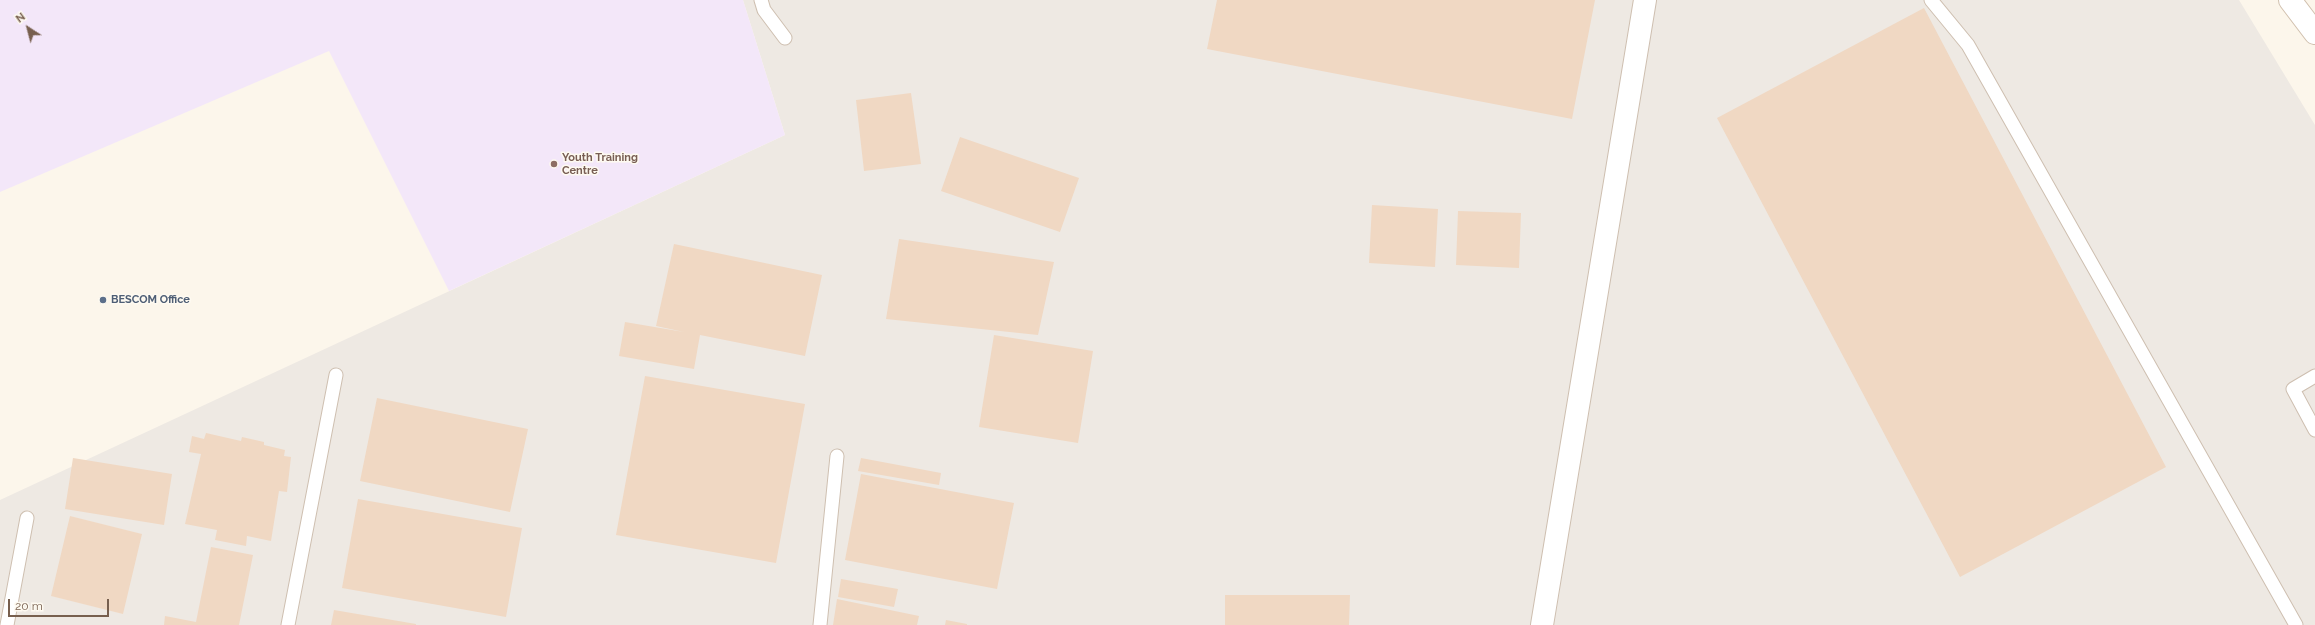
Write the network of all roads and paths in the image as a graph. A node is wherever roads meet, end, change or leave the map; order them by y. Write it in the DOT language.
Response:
graph roads {
  1 [pos="761,0"];
  2 [pos="1645,0"];
  3 [pos="1931,0"];
  4 [pos="2290,0"];
  5 [pos="2315,34"];
  6 [pos="784,38"];
  7 [pos="336,375"];
  8 [pos="2315,376"];
  9 [pos="2315,430"];
  10 [pos="837,456"];
  11 [pos="27,518"];
  12 [pos="7,625"];
  13 [pos="288,625"];
  14 [pos="820,625"];
  15 [pos="1542,625"];
  16 [pos="2296,625"];
  1 -- 6 [label="lane"];
  2 -- 15 [label="street"];
  3 -- 16 [label="lane"];
  4 -- 5 [label="street"];
  7 -- 13 [label="lane"];
  8 -- 9 [label="lane"];
  10 -- 14 [label="lane"];
  11 -- 12 [label="lane"];
}
